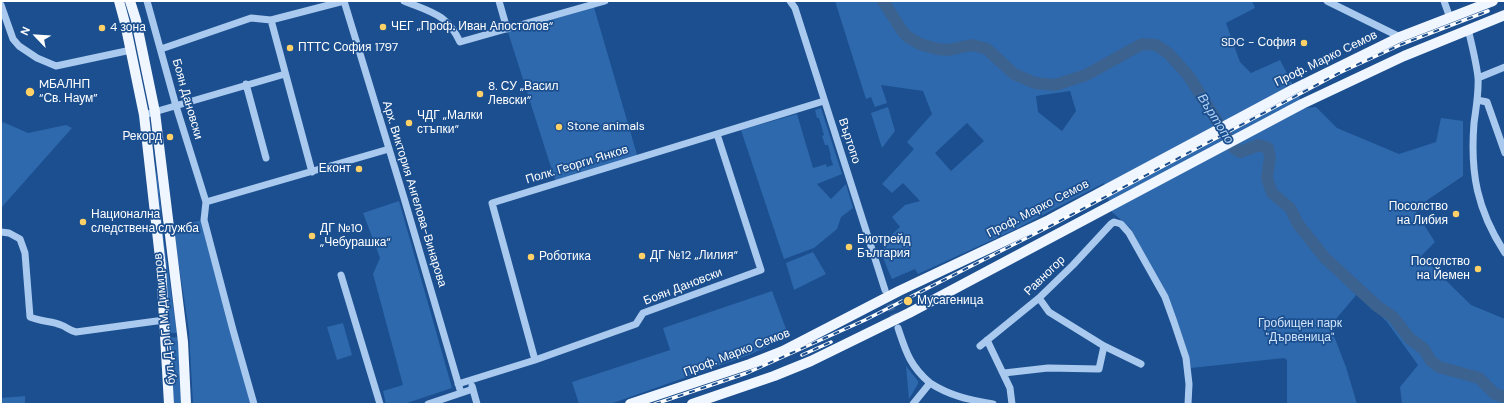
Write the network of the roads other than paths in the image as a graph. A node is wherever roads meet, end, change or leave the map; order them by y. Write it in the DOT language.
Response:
graph roads {
  1 [pos="119,1"];
  2 [pos="130,1"];
  3 [pos="147,1"];
  4 [pos="344,1"];
  5 [pos="404,1"];
  6 [pos="499,1"];
  7 [pos="605,1"];
  8 [pos="790,1"];
  9 [pos="1327,1"];
  10 [pos="1444,1"];
  11 [pos="1492,1"];
  12 [pos="1,5"];
  13 [pos="1505,15"];
  14 [pos="1450,18"];
  15 [pos="271,20"];
  16 [pos="508,29"];
  17 [pos="1468,30"];
  18 [pos="1400,37"];
  19 [pos="162,49"];
  20 [pos="131,50"];
  21 [pos="1505,67"];
  22 [pos="285,74"];
  23 [pos="1478,78"];
  24 [pos="246,84"];
  25 [pos="1477,100"];
  26 [pos="824,101"];
  27 [pos="176,106"];
  28 [pos="155,112"];
  29 [pos="144,115"];
  30 [pos="717,134"];
  31 [pos="389,149"];
  32 [pos="1505,153"];
  33 [pos="266,158"];
  34 [pos="312,172"];
  35 [pos="206,202"];
  36 [pos="1,232"];
  37 [pos="1505,253"];
  38 [pos="341,275"];
  39 [pos="885,290"];
  40 [pos="1039,298"];
  41 [pos="164,320"];
  42 [pos="898,328"];
  43 [pos="987,340"];
  44 [pos="980,346"];
  45 [pos="1104,346"];
  46 [pos="535,360"];
  47 [pos="1141,364"];
  48 [pos="1004,374"];
  49 [pos="470,380"];
  50 [pos="930,383"];
  51 [pos="458,384"];
  52 [pos="473,389"];
  53 [pos="461,393"];
  54 [pos="707,402"];
  55 [pos="169,404"];
  56 [pos="186,404"];
  57 [pos="254,404"];
  58 [pos="380,404"];
  59 [pos="428,404"];
  60 [pos="477,404"];
  61 [pos="630,404"];
  62 [pos="692,404"];
  63 [pos="913,404"];
  64 [pos="993,404"];
  65 [pos="1012,404"];
  66 [pos="1188,404"];
  1 -- 20 [label="main road, бул. Д-р Г. М. Димитров"];
  2 -- 28 [label="main road, бул. Д-р Г. М. Димитров"];
  3 -- 19 [label="street, Боян Дановски"];
  4 -- 15 [label="street"];
  4 -- 31 [label="street, Арх. Виктория Ангелова-Винарова"];
  5 -- 16 [label="street"];
  6 -- 16 [label="street"];
  7 -- 16 [label="street"];
  8 -- 26 [label="street, Въртопо"];
  9 -- 18 [label="street"];
  10 -- 14 [label="street"];
  11 -- 14 [label="main road, Проф. Марко Семов"];
  12 -- 20 [label="street"];
  13 -- 17 [label="main road"];
  14 -- 18 [label="main road, Проф. Марко Семов"];
  15 -- 19 [label="street"];
  15 -- 22 [label="street"];
  17 -- 23 [label="street"];
  17 -- 54 [label="main road"];
  18 -- 61 [label="main road, Проф. Марко Семов"];
  19 -- 27 [label="street, Боян Дановски"];
  20 -- 29 [label="main road, бул. Д-р Г. М. Димитров"];
  21 -- 23 [label="street"];
  22 -- 24 [label="street"];
  22 -- 34 [label="street"];
  23 -- 25 [label="street"];
  24 -- 27 [label="street"];
  24 -- 33 [label="street"];
  25 -- 32 [label="street"];
  25 -- 37 [label="street"];
  26 -- 30 [label="street, Полк. Георги Янков"];
  26 -- 39 [label="street, Въртопо"];
  27 -- 28 [label="street"];
  27 -- 35 [label="street, Боян Дановски"];
  28 -- 29 [label="street"];
  28 -- 56 [label="main road, бул. Д-р Г. М. Димитров"];
  29 -- 41 [label="main road, бул. Д-р Г. М. Димитров"];
  30 -- 46 [label="street, Боян Дановски"];
  30 -- 46 [label="street, Полк. Георги Янков"];
  31 -- 34 [label="street"];
  31 -- 51 [label="street, Арх. Виктория Ангелова-Винарова"];
  34 -- 35 [label="street"];
  35 -- 57 [label="street, Боян Дановски"];
  36 -- 41 [label="street"];
  38 -- 58 [label="street"];
  40 -- 43 [label="street, Равногор"];
  40 -- 45 [label="street"];
  40 -- 66 [label="street, Равногор"];
  41 -- 55 [label="main road, бул. Д-р Г. М. Димитров"];
  42 -- 50 [label="street"];
  43 -- 44 [label="street, Равногор"];
  43 -- 48 [label="street"];
  45 -- 47 [label="street"];
  45 -- 48 [label="street"];
  46 -- 49 [label="street, Боян Дановски"];
  48 -- 65 [label="street"];
  49 -- 51 [label="street, Боян Дановски"];
  49 -- 52 [label="street"];
  50 -- 63 [label="street"];
  50 -- 64 [label="street"];
  51 -- 53 [label="street, Арх. Виктория Ангелова-Винарова"];
  52 -- 53 [label="street"];
  52 -- 60 [label="street"];
  53 -- 59 [label="street"];
  54 -- 62 [label="main road"];
}
